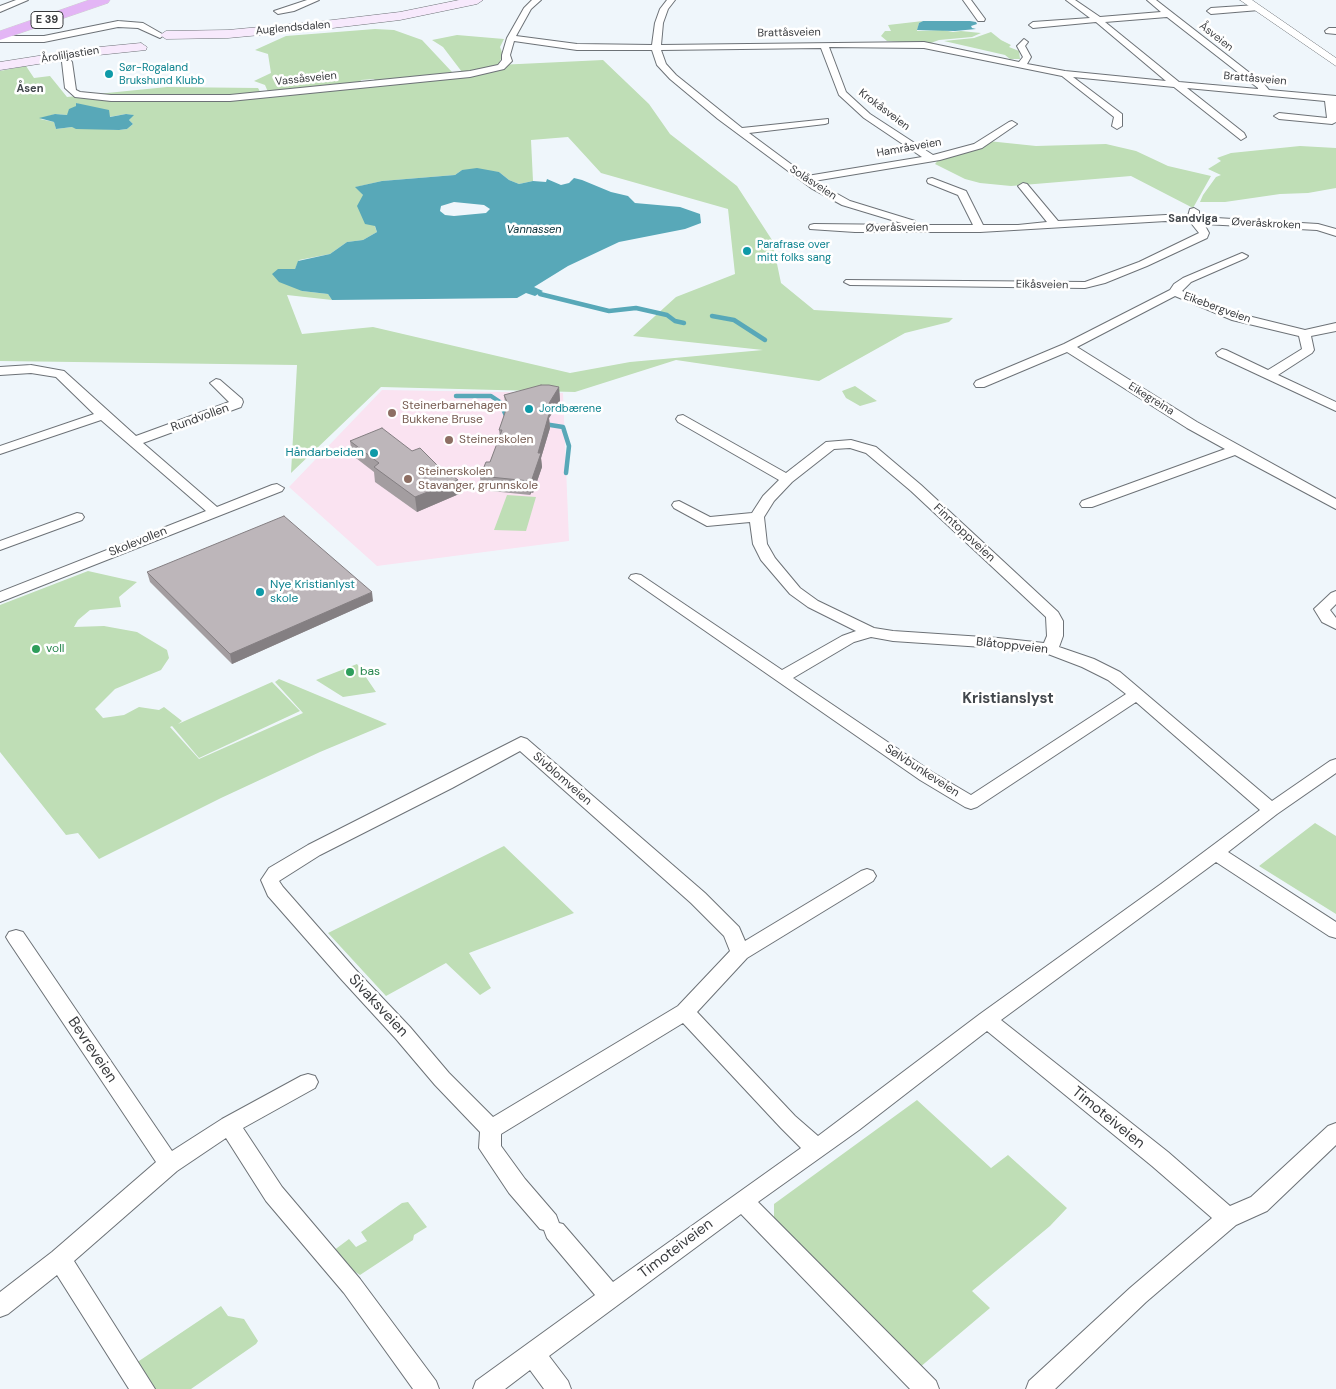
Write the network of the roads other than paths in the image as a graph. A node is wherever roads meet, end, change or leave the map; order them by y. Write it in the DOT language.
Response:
graph roads {
  1 [pos="69,0"];
  2 [pos="105,0"];
  3 [pos="315,0"];
  4 [pos="468,0"];
  5 [pos="477,0"];
  6 [pos="537,0"];
  7 [pos="671,0"];
  8 [pos="967,0"];
  9 [pos="1070,0"];
  10 [pos="1151,0"];
  11 [pos="1245,0"];
  12 [pos="29,4"];
  13 [pos="456,4"];
  14 [pos="1256,8"];
  15 [pos="0,10"];
  16 [pos="278,11"];
  17 [pos="1211,11"];
  18 [pos="1168,14"];
  19 [pos="1097,19"];
  20 [pos="0,20"];
  21 [pos="982,20"];
  22 [pos="0,24"];
  23 [pos="130,25"];
  24 [pos="1033,25"];
  25 [pos="0,37"];
  26 [pos="166,38"];
  27 [pos="511,38"];
  28 [pos="141,41"];
  29 [pos="1024,42"];
  30 [pos="824,45"];
  31 [pos="656,48"];
  32 [pos="63,56"];
  33 [pos="1336,62"];
  34 [pos="1022,65"];
  35 [pos="0,66"];
  36 [pos="1065,74"];
  37 [pos="1178,85"];
  38 [pos="1266,93"];
  39 [pos="1333,99"];
  40 [pos="1279,116"];
  41 [pos="825,120"];
  42 [pos="1012,124"];
  43 [pos="1117,126"];
  44 [pos="742,131"];
  45 [pos="1241,137"];
  46 [pos="929,157"];
  47 [pos="805,179"];
  48 [pos="932,181"];
  49 [pos="1023,186"];
  50 [pos="1194,215"];
  51 [pos="893,219"];
  52 [pos="1055,224"];
  53 [pos="814,227"];
  54 [pos="928,227"];
  55 [pos="980,228"];
  56 [pos="883,229"];
  57 [pos="1336,234"];
  58 [pos="1242,256"];
  59 [pos="850,282"];
  60 [pos="1175,292"];
  61 [pos="1336,327"];
  62 [pos="1305,334"];
  63 [pos="1068,347"];
  64 [pos="1222,353"];
  65 [pos="0,371"];
  66 [pos="1269,375"];
  67 [pos="216,384"];
  68 [pos="980,384"];
  69 [pos="1336,407"];
  70 [pos="103,415"];
  71 [pos="683,419"];
  72 [pos="135,441"];
  73 [pos="0,450"];
  74 [pos="1234,450"];
  75 [pos="786,479"];
  76 [pos="276,488"];
  77 [pos="1087,504"];
  78 [pos="679,505"];
  79 [pos="1336,505"];
  80 [pos="214,511"];
  81 [pos="77,517"];
  82 [pos="757,517"];
  83 [pos="0,546"];
  84 [pos="636,578"];
  85 [pos="1336,596"];
  86 [pos="0,597"];
  87 [pos="1336,624"];
  88 [pos="870,632"];
  89 [pos="1050,649"];
  90 [pos="782,677"];
  91 [pos="1137,694"];
  92 [pos="1336,765"];
  93 [pos="1271,810"];
  94 [pos="1214,852"];
  95 [pos="868,876"];
  96 [pos="270,880"];
  97 [pos="1336,931"];
  98 [pos="16,937"];
  99 [pos="740,953"];
  100 [pos="685,1012"];
  101 [pos="987,1020"];
  102 [pos="308,1082"];
  103 [pos="229,1125"];
  104 [pos="491,1129"];
  105 [pos="1336,1132"];
  106 [pos="817,1149"];
  107 [pos="169,1164"];
  108 [pos="742,1201"];
  109 [pos="1228,1218"];
  110 [pos="551,1227"];
  111 [pos="60,1259"];
  112 [pos="352,1286"];
  113 [pos="611,1297"];
  114 [pos="0,1306"];
  115 [pos="533,1355"];
  116 [pos="143,1389"];
  117 [pos="427,1389"];
  118 [pos="485,1389"];
  119 [pos="559,1389"];
  120 [pos="927,1389"];
  121 [pos="1038,1389"];
  1 -- 22 [label="highway, E 39"];
  2 -- 25 [label="highway, E 39"];
  3 -- 16 [label="street"];
  4 -- 13 [label="main road"];
  5 -- 13 [label="main road"];
  6 -- 27 [label="street, Vassåsveien"];
  7 -- 31 [label="street"];
  8 -- 21 [label="street"];
  9 -- 19 [label="street"];
  10 -- 18 [label="street, Åsveien"];
  11 -- 14 [label="street"];
  12 -- 15 [label="street"];
  12 -- 20 [label="highway, E 39"];
  13 -- 26 [label="main road, Auglendsdalen"];
  14 -- 17 [label="street"];
  14 -- 33 [label="street"];
  18 -- 19 [label="street"];
  18 -- 38 [label="street, Åsveien"];
  19 -- 24 [label="street"];
  19 -- 37 [label="street"];
  23 -- 25 [label="street"];
  23 -- 26 [label="street"];
  23 -- 28 [label="street"];
  26 -- 28 [label="main road"];
  27 -- 31 [label="street, Brattåsveien"];
  27 -- 32 [label="street, Vassåsveien"];
  28 -- 32 [label="main road, Åroliljastien"];
  28 -- 35 [label="main road, Åroliljastien"];
  29 -- 34 [label="street"];
  30 -- 31 [label="street, Brattåsveien"];
  30 -- 34 [label="street, Brattåsveien"];
  30 -- 46 [label="street, Krokåsveien"];
  31 -- 44 [label="street, Solåsveien"];
  32 -- 35 [label="main road, Åroliljastien"];
  34 -- 36 [label="street, Brattåsveien"];
  36 -- 37 [label="street, Brattåsveien"];
  36 -- 43 [label="street, Brattåsveien"];
  37 -- 38 [label="street, Brattåsveien"];
  37 -- 45 [label="street"];
  38 -- 39 [label="street, Brattåsveien"];
  39 -- 40 [label="street, Brattåsveien"];
  41 -- 44 [label="street"];
  42 -- 46 [label="street, Hamråsveien"];
  44 -- 47 [label="street, Solåsveien"];
  46 -- 47 [label="street, Hamråsveien"];
  47 -- 51 [label="street, Solåsveien"];
  48 -- 55 [label="street"];
  49 -- 52 [label="street"];
  50 -- 52 [label="street, Øveråsveien"];
  50 -- 57 [label="street, Øveråskroken"];
  50 -- 59 [label="street, Eikåsveien"];
  51 -- 54 [label="street, Solåsveien"];
  51 -- 56 [label="street"];
  52 -- 55 [label="street, Øveråsveien"];
  53 -- 56 [label="street, Øveråsveien"];
  54 -- 55 [label="street, Øveråsveien"];
  54 -- 56 [label="street, Øveråsveien"];
  58 -- 60 [label="street, Eikebergveien"];
  60 -- 62 [label="street, Eikebergveien"];
  60 -- 63 [label="street"];
  61 -- 62 [label="street, Eikebergveien"];
  62 -- 66 [label="street"];
  63 -- 68 [label="street"];
  63 -- 74 [label="street, Eikegreina"];
  64 -- 66 [label="street"];
  65 -- 70 [label="street"];
  66 -- 69 [label="street"];
  67 -- 72 [label="street, Rundvollen"];
  70 -- 72 [label="street"];
  70 -- 73 [label="street"];
  71 -- 75 [label="street"];
  72 -- 80 [label="street"];
  74 -- 77 [label="street"];
  74 -- 79 [label="street, Eikegreina"];
  75 -- 82 [label="street"];
  75 -- 89 [label="street, Finntoppveien"];
  76 -- 80 [label="street, Skolevollen"];
  78 -- 82 [label="street"];
  80 -- 86 [label="street, Skolevollen"];
  81 -- 83 [label="street"];
  82 -- 88 [label="street, Blåtoppveien"];
  84 -- 90 [label="street, Sølvbunkeveien"];
  85 -- 87 [label="street"];
  88 -- 89 [label="street, Blåtoppveien"];
  88 -- 90 [label="street"];
  89 -- 91 [label="street, Blåtoppveien"];
  90 -- 91 [label="street, Sølvbunkeveien"];
  91 -- 93 [label="street, Blåtoppveien"];
  92 -- 93 [label="street, Timoteiveien"];
  93 -- 94 [label="street, Timoteiveien"];
  94 -- 97 [label="street"];
  94 -- 101 [label="street, Timoteiveien"];
  95 -- 99 [label="street"];
  96 -- 99 [label="street, Sivblomveien"];
  96 -- 104 [label="street, Sivaksveien"];
  98 -- 107 [label="street, Bevreveien"];
  99 -- 100 [label="street"];
  100 -- 104 [label="street"];
  100 -- 106 [label="street"];
  101 -- 106 [label="street, Timoteiveien"];
  101 -- 109 [label="street, Timoteiveien"];
  102 -- 103 [label="street"];
  103 -- 107 [label="street"];
  103 -- 112 [label="street"];
  104 -- 110 [label="street"];
  105 -- 109 [label="street"];
  106 -- 108 [label="street, Timoteiveien"];
  107 -- 111 [label="street"];
  108 -- 113 [label="street, Timoteiveien"];
  108 -- 120 [label="street"];
  109 -- 121 [label="street"];
  110 -- 113 [label="street"];
  111 -- 114 [label="street"];
  111 -- 116 [label="street"];
  112 -- 117 [label="street"];
  113 -- 115 [label="street, Timoteiveien"];
  115 -- 118 [label="street, Timoteiveien"];
  115 -- 119 [label="street"];
}
